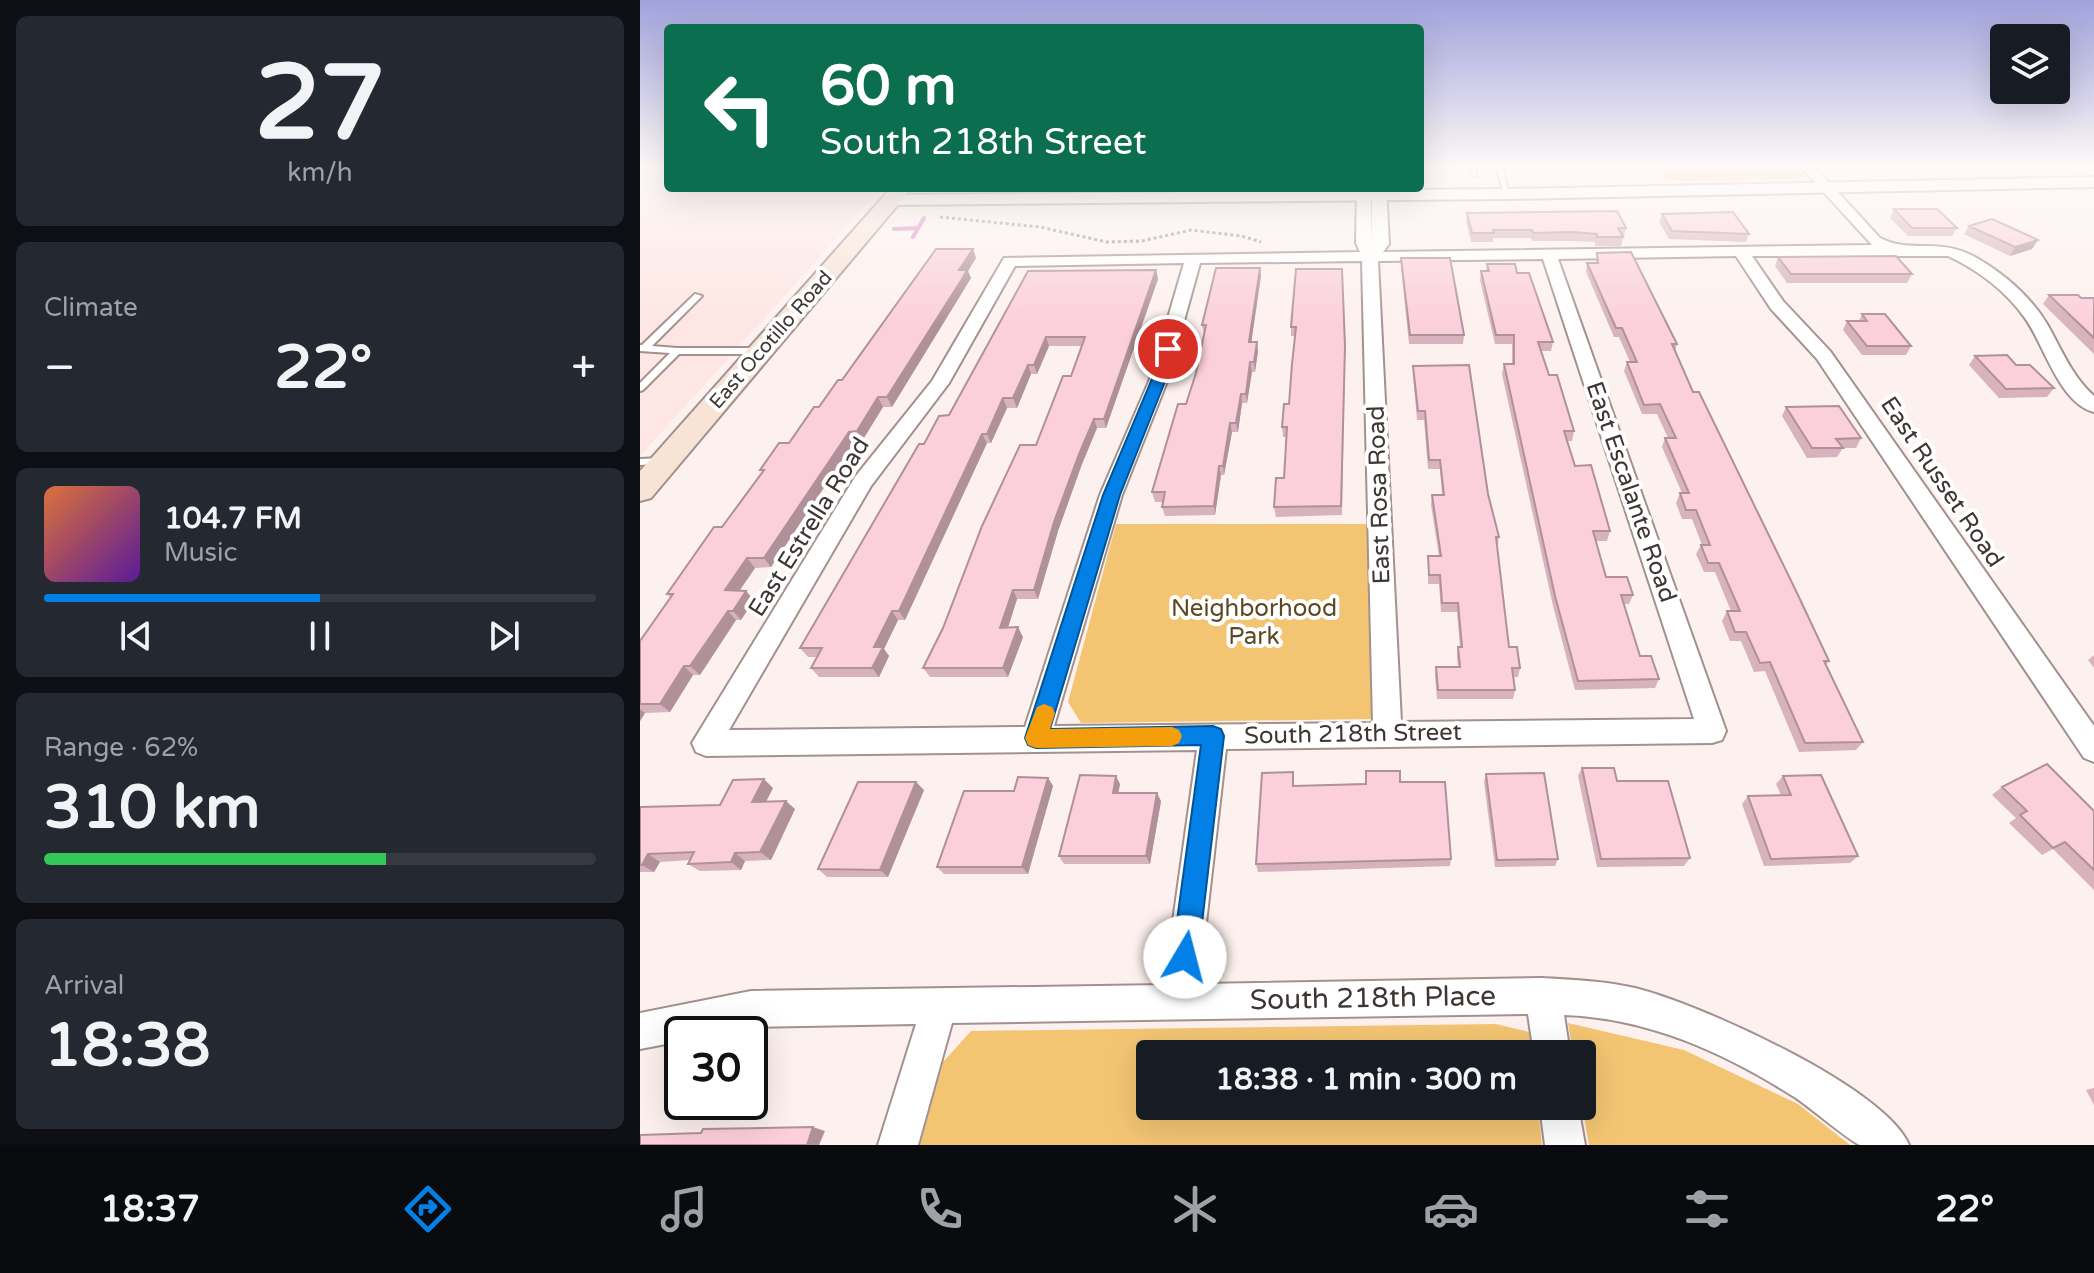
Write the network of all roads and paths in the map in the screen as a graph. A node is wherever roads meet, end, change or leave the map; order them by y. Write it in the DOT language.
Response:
graph roads {
  1 [pos="875,219"];
  2 [pos="973,219"];
  3 [pos="1377,219"];
  4 [pos="1859,219"];
  5 [pos="1890,249"];
  6 [pos="1740,250"];
  7 [pos="1549,254"];
  8 [pos="1370,256"];
  9 [pos="1282,258"];
  10 [pos="1193,259"];
  11 [pos="698,296"];
  12 [pos="642,348"];
  13 [pos="677,351"];
  14 [pos="762,351"];
  15 [pos="640,388"];
  16 [pos="2094,406"];
  17 [pos="653,462"];
  18 [pos="640,491"];
  19 [pos="1712,731"];
  20 [pos="1387,734"];
  21 [pos="1213,736"];
  22 [pos="1036,738"];
  23 [pos="706,743"];
  24 [pos="2094,749"];
  25 [pos="1543,996"];
  26 [pos="1179,1000"];
  27 [pos="940,1005"];
  28 [pos="640,1031"];
  29 [pos="1550,1040"];
  30 [pos="1561,1120"];
  31 [pos="1885,1141"];
  32 [pos="898,1145"];
  33 [pos="1565,1145"];
  1 -- 14 [label="main road, East Ocotillo Road"];
  2 -- 9 [label="path"];
  3 -- 8 [label="street, East Rosa Road"];
  4 -- 5 [label="street"];
  5 -- 6 [label="street"];
  5 -- 16 [label="street"];
  6 -- 7 [label="street"];
  6 -- 24 [label="street, East Russet Road"];
  7 -- 8 [label="street"];
  7 -- 19 [label="street, East Escalante Road"];
  8 -- 9 [label="street"];
  8 -- 20 [label="street, East Rosa Road"];
  9 -- 10 [label="street"];
  10 -- 22 [label="street"];
  10 -- 23 [label="street, East Estrella Road"];
  11 -- 12 [label="lane"];
  12 -- 13 [label="lane"];
  13 -- 14 [label="lane"];
  13 -- 15 [label="lane"];
  14 -- 17 [label="main road, East Ocotillo Road"];
  17 -- 18 [label="main road, East Ocotillo Road"];
  19 -- 20 [label="street, South 218th Street"];
  20 -- 21 [label="street, South 218th Street"];
  21 -- 22 [label="street, South 218th Street"];
  21 -- 26 [label="street"];
  22 -- 23 [label="street, South 218th Street"];
  25 -- 26 [label="street, South 218th Place"];
  25 -- 29 [label="street"];
  25 -- 31 [label="street, South 218th Place"];
  26 -- 27 [label="street, South 218th Place"];
  27 -- 28 [label="street, South 218th Place"];
  27 -- 32 [label="street"];
  30 -- 33 [label="street"];
}
